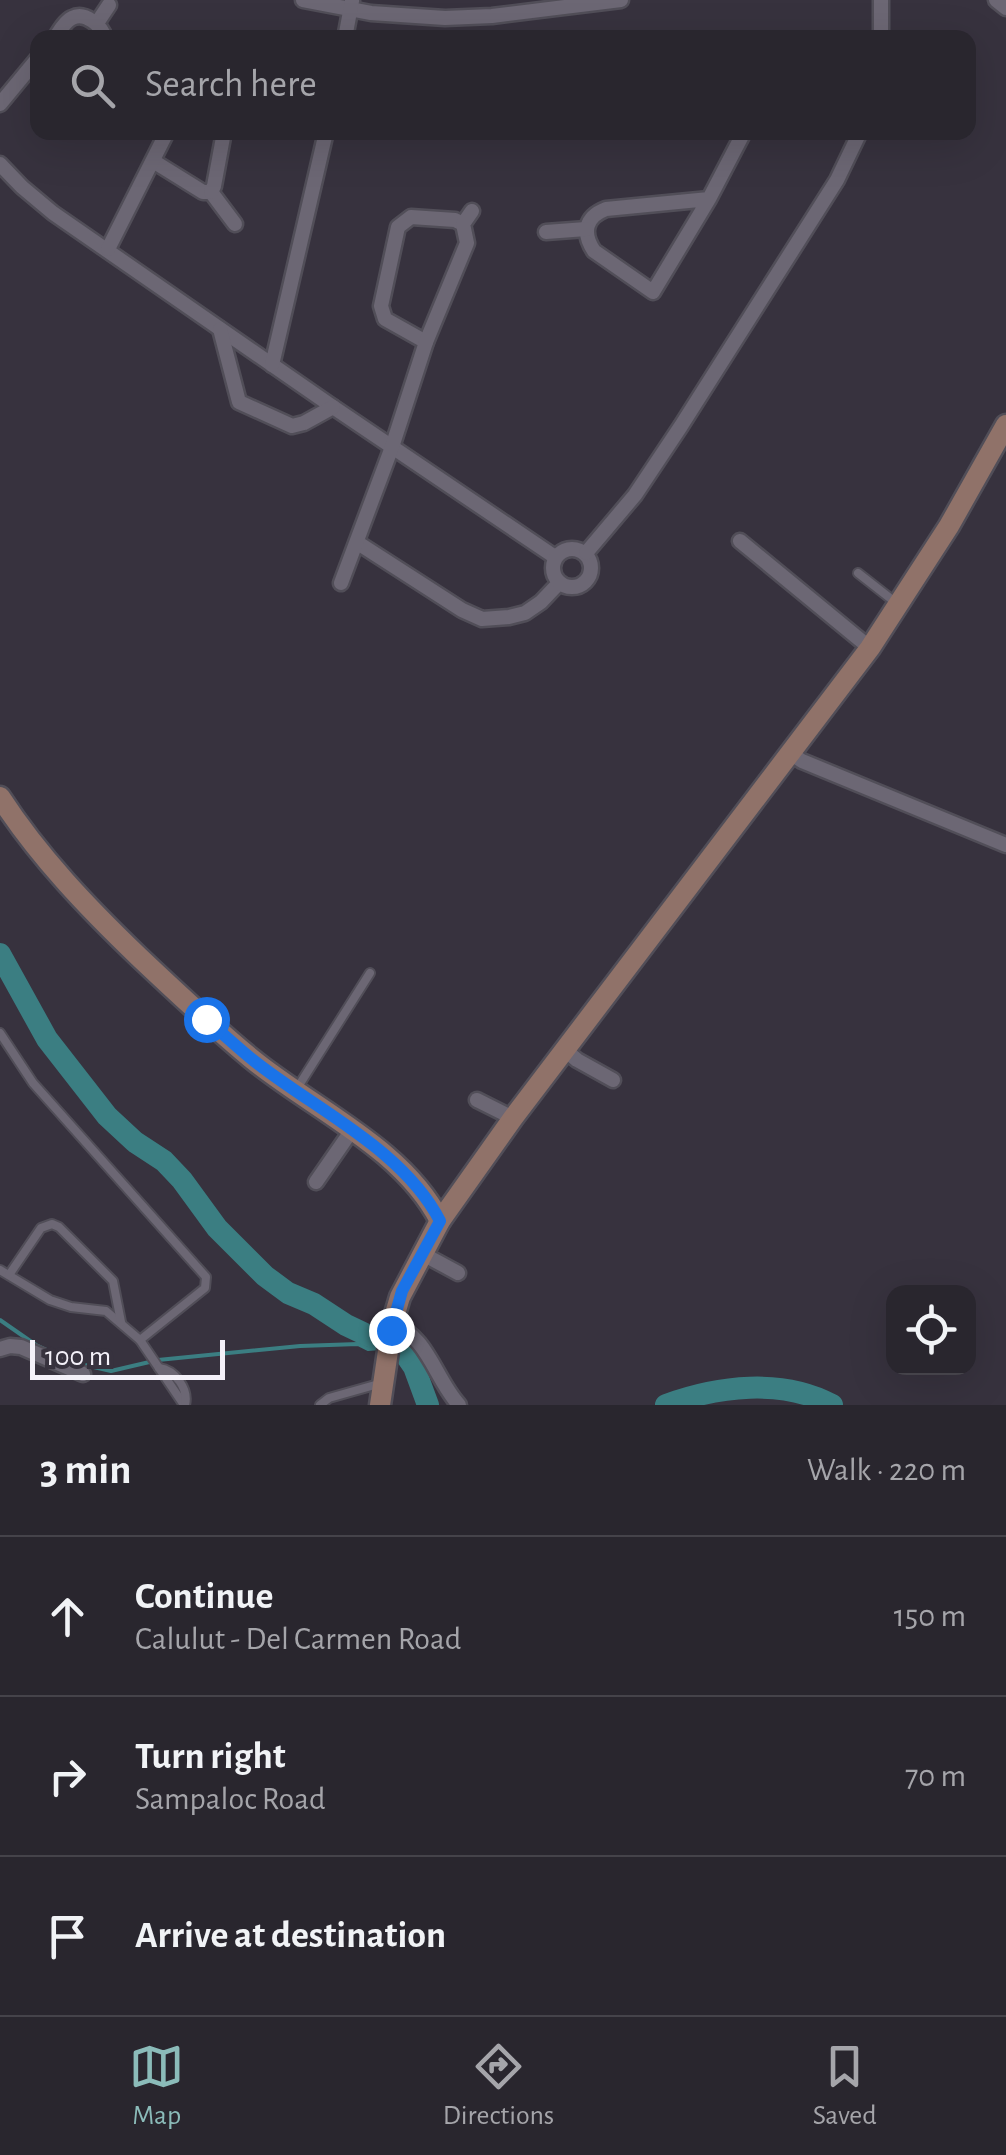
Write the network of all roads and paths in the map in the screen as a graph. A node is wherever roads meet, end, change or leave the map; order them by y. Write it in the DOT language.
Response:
graph roads {
  1 [pos="303,0"];
  2 [pos="621,0"];
  3 [pos="881,0"];
  4 [pos="996,0"];
  5 [pos="352,4"];
  6 [pos="552,4"];
  7 [pos="109,5"];
  8 [pos="1006,8"];
  9 [pos="96,24"];
  10 [pos="61,30"];
  11 [pos="103,30"];
  12 [pos="347,30"];
  13 [pos="881,30"];
  14 [pos="30,69"];
  15 [pos="0,104"];
  16 [pos="163,140"];
  17 [pos="223,140"];
  18 [pos="324,140"];
  19 [pos="740,140"];
  20 [pos="856,140"];
  21 [pos="152,160"];
  22 [pos="0,164"];
  23 [pos="211,192"];
  24 [pos="709,199"];
  25 [pos="235,224"];
  26 [pos="586,229"];
  27 [pos="546,232"];
  28 [pos="108,249"];
  29 [pos="220,329"];
  30 [pos="426,342"];
  31 [pos="272,364"];
  32 [pos="333,408"];
  33 [pos="1006,425"];
  34 [pos="392,447"];
  35 [pos="740,542"];
  36 [pos="358,544"];
  37 [pos="586,553"];
  38 [pos="555,557"];
  39 [pos="858,573"];
  40 [pos="342,583"];
  41 [pos="559,583"];
  42 [pos="898,604"];
  43 [pos="870,648"];
  44 [pos="790,753"];
  45 [pos="0,797"];
  46 [pos="1006,845"];
  47 [pos="370,973"];
  48 [pos="0,1033"];
  49 [pos="565,1050"];
  50 [pos="613,1080"];
  51 [pos="296,1090"];
  52 [pos="477,1100"];
  53 [pos="513,1118"];
  54 [pos="352,1130"];
  55 [pos="316,1182"];
  56 [pos="440,1221"];
  57 [pos="421,1252"];
  58 [pos="4,1272"];
  59 [pos="458,1273"];
  60 [pos="120,1322"];
  61 [pos="392,1327"];
  62 [pos="143,1344"];
  63 [pos="0,1349"];
  64 [pos="384,1372"];
  65 [pos="84,1374"];
  66 [pos="185,1405"];
  67 [pos="320,1405"];
  68 [pos="380,1405"];
  69 [pos="458,1405"];
  1 -- 5 [label="street"];
  2 -- 6 [label="street"];
  3 -- 13 [label="street"];
  4 -- 8 [label="street"];
  5 -- 6 [label="street"];
  5 -- 12 [label="street"];
  7 -- 9 [label="street"];
  9 -- 10 [label="street"];
  9 -- 11 [label="street"];
  14 -- 15 [label="street"];
  16 -- 21 [label="street"];
  17 -- 23 [label="street"];
  18 -- 31 [label="street"];
  19 -- 24 [label="street"];
  20 -- 37 [label="street"];
  21 -- 23 [label="street"];
  21 -- 28 [label="street"];
  22 -- 28 [label="street"];
  23 -- 25 [label="street"];
  24 -- 26 [label="street"];
  24 -- 26 [label="street"];
  26 -- 27 [label="street"];
  28 -- 29 [label="street"];
  29 -- 31 [label="street"];
  29 -- 32 [label="street"];
  30 -- 30 [label="street"];
  30 -- 34 [label="street"];
  31 -- 32 [label="street"];
  32 -- 34 [label="street"];
  33 -- 42 [label="main road"];
  34 -- 36 [label="street"];
  34 -- 38 [label="street"];
  35 -- 43 [label="street"];
  36 -- 40 [label="street"];
  36 -- 41 [label="street"];
  37 -- 38 [label="street"];
  37 -- 41 [label="street"];
  38 -- 41 [label="street"];
  39 -- 42 [label="lane"];
  42 -- 43 [label="main road"];
  43 -- 44 [label="main road"];
  44 -- 46 [label="street"];
  44 -- 49 [label="main road"];
  45 -- 51 [label="main road"];
  47 -- 51 [label="lane"];
  48 -- 62 [label="lane"];
  49 -- 50 [label="street"];
  49 -- 53 [label="main road"];
  51 -- 54 [label="main road"];
  52 -- 53 [label="street"];
  53 -- 56 [label="main road"];
  54 -- 55 [label="street"];
  54 -- 56 [label="main road"];
  56 -- 57 [label="main road"];
  57 -- 59 [label="street"];
  57 -- 61 [label="main road"];
  58 -- 60 [label="lane"];
  58 -- 60 [label="lane"];
  60 -- 62 [label="lane"];
  61 -- 64 [label="main road"];
  61 -- 69 [label="street"];
  62 -- 66 [label="lane"];
  63 -- 65 [label="street"];
  64 -- 67 [label="lane"];
  64 -- 68 [label="main road"];
}
